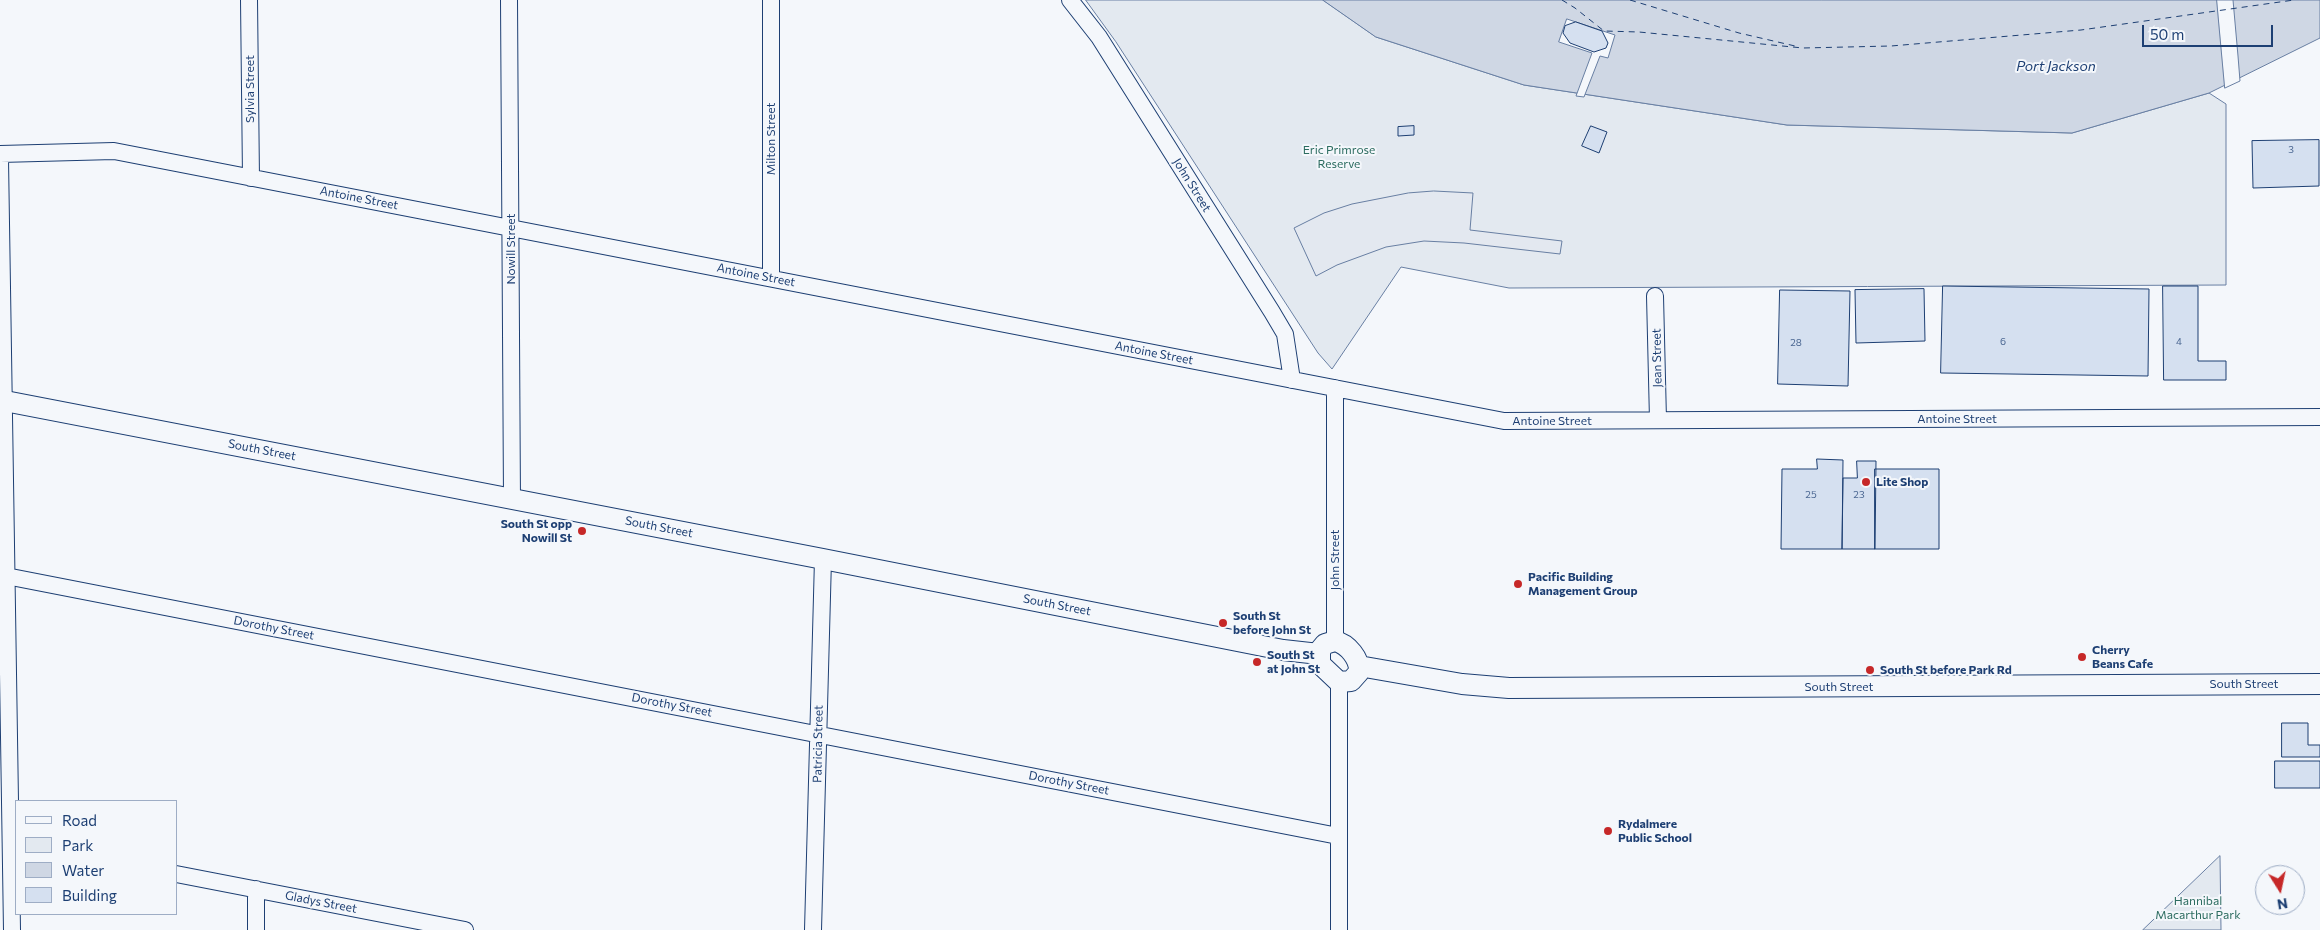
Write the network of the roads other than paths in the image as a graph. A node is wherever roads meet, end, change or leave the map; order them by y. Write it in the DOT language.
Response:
graph roads {
  1 [pos="249,0"];
  2 [pos="510,0"];
  3 [pos="771,0"];
  4 [pos="1070,0"];
  5 [pos="0,154"];
  6 [pos="0,159"];
  7 [pos="251,178"];
  8 [pos="511,227"];
  9 [pos="772,278"];
  10 [pos="1655,296"];
  11 [pos="1292,380"];
  12 [pos="1335,388"];
  13 [pos="1,400"];
  14 [pos="2320,417"];
  15 [pos="1658,420"];
  16 [pos="512,498"];
  17 [pos="823,559"];
  18 [pos="6,576"];
  19 [pos="1335,641"];
  20 [pos="1318,654"];
  21 [pos="1360,666"];
  22 [pos="1339,682"];
  23 [pos="2320,684"];
  24 [pos="819,734"];
  25 [pos="1338,836"];
  26 [pos="9,865"];
  27 [pos="178,874"];
  28 [pos="256,889"];
  29 [pos="12,930"];
  30 [pos="256,930"];
  31 [pos="465,930"];
  32 [pos="813,930"];
  33 [pos="1339,930"];
  1 -- 7 [label="street, Sylvia Street"];
  2 -- 8 [label="street, Nowill Street"];
  3 -- 9 [label="street, Milton Street"];
  4 -- 11 [label="street, John Street"];
  5 -- 7 [label="street, Antoine Street"];
  6 -- 13 [label="street"];
  7 -- 8 [label="street, Antoine Street"];
  8 -- 9 [label="street, Antoine Street"];
  8 -- 16 [label="street, Nowill Street"];
  9 -- 11 [label="street, Antoine Street"];
  10 -- 15 [label="street, Jean Street"];
  11 -- 12 [label="street, Antoine Street"];
  12 -- 15 [label="street, Antoine Street"];
  12 -- 19 [label="street, John Street"];
  13 -- 16 [label="street, South Street"];
  13 -- 18 [label="street"];
  14 -- 15 [label="street, Antoine Street"];
  16 -- 17 [label="street, South Street"];
  17 -- 20 [label="street, South Street"];
  17 -- 24 [label="street, Patricia Street"];
  18 -- 24 [label="street, Dorothy Street"];
  18 -- 26 [label="street"];
  19 -- 20 [label="street"];
  19 -- 21 [label="street"];
  20 -- 22 [label="street"];
  21 -- 22 [label="street"];
  21 -- 23 [label="street, South Street"];
  22 -- 25 [label="street"];
  24 -- 25 [label="street, Dorothy Street"];
  24 -- 32 [label="street, Patricia Street"];
  25 -- 33 [label="street"];
  26 -- 29 [label="street"];
  27 -- 28 [label="street, Gladys Street"];
  28 -- 30 [label="street"];
  28 -- 31 [label="street, Gladys Street"];
}
